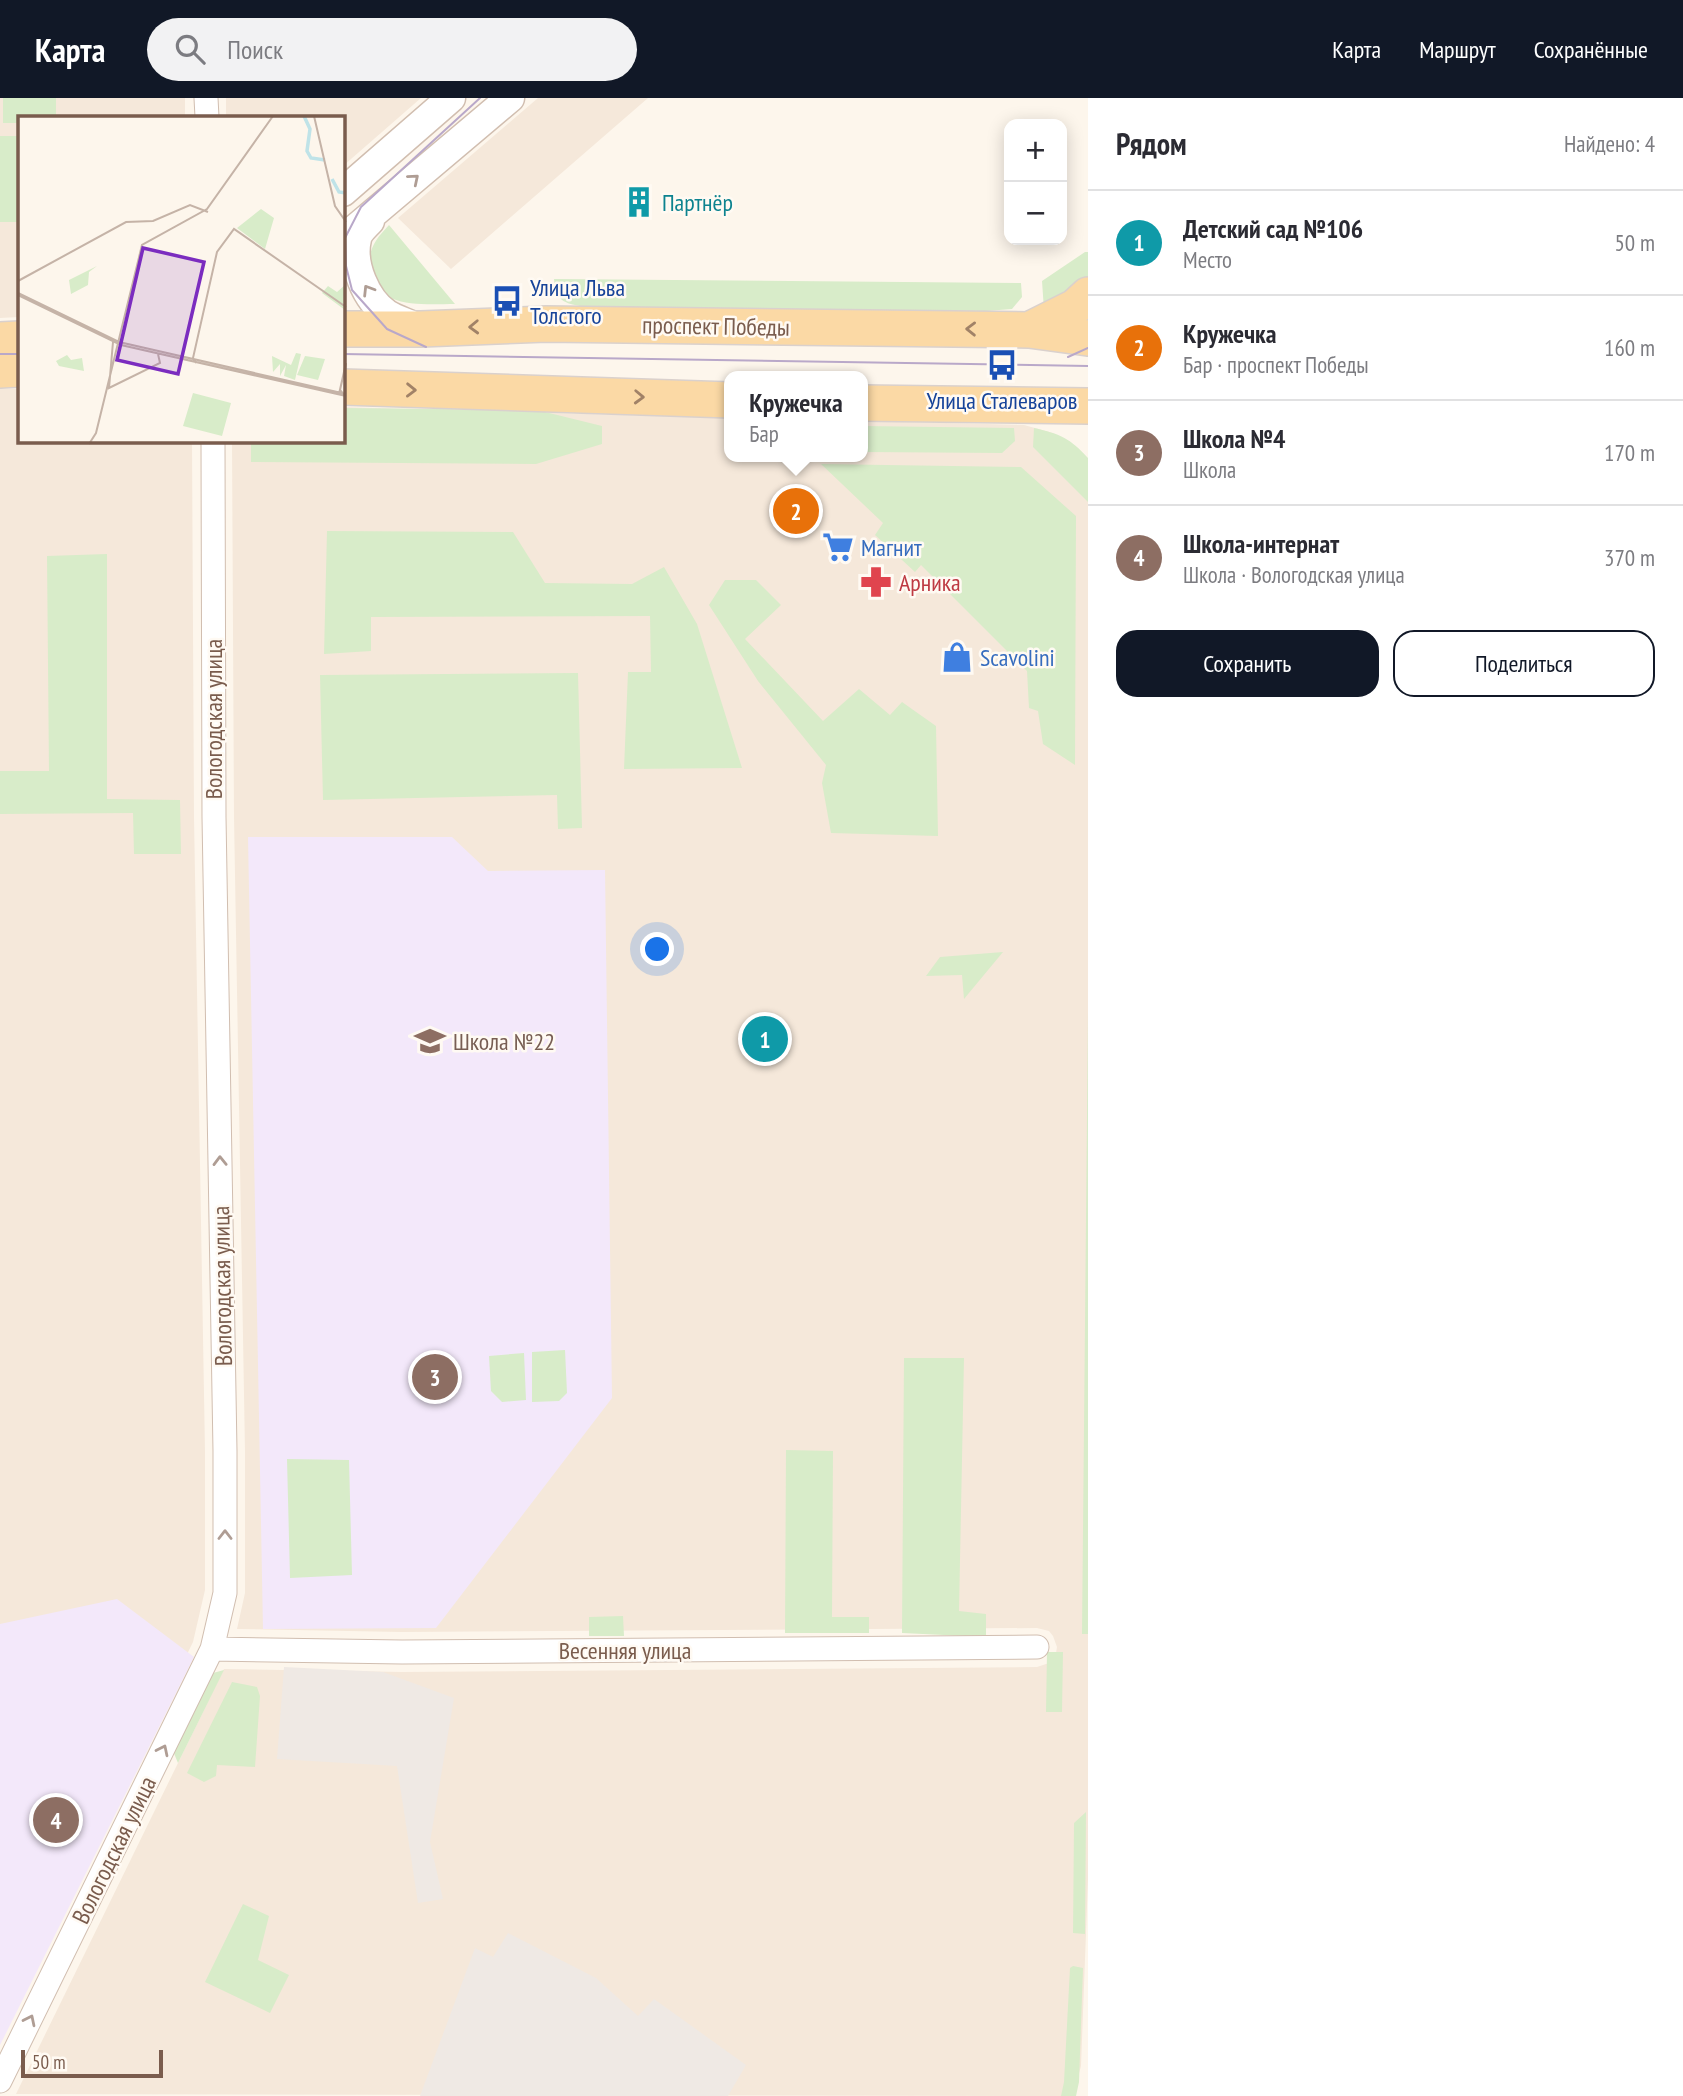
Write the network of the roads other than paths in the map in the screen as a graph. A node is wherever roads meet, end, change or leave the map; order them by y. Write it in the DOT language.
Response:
graph roads {
  1 [pos="206,98"];
  2 [pos="452,98"];
  3 [pos="510,98"];
  4 [pos="207,116"];
  5 [pos="345,190"];
  6 [pos="379,208"];
  7 [pos="345,237"];
  8 [pos="1088,295"];
  9 [pos="345,329"];
  10 [pos="421,329"];
  11 [pos="1029,330"];
  12 [pos="1088,338"];
  13 [pos="18,339"];
  14 [pos="0,340"];
  15 [pos="18,369"];
  16 [pos="0,370"];
  17 [pos="345,387"];
  18 [pos="724,400"];
  19 [pos="868,402"];
  20 [pos="1027,405"];
  21 [pos="1088,406"];
  22 [pos="1088,432"];
  23 [pos="213,443"];
  24 [pos="1037,1647"];
  25 [pos="212,1649"];
  26 [pos="0,2081"];
  1 -- 4 [label="street"];
  2 -- 5 [label="street"];
  6 -- 3 [label="street, one-way"];
  6 -- 7 [label="street"];
  10 -- 6 [label="street, one-way"];
  8 -- 11 [label="main road"];
  9 -- 10 [label="main road, проспект Победы"];
  11 -- 10 [label="main road, проспект Победы, one-way"];
  11 -- 12 [label="main road, проспект Победы"];
  13 -- 14 [label="main road"];
  15 -- 16 [label="main road"];
  17 -- 18 [label="main road, one-way"];
  19 -- 20 [label="main road"];
  20 -- 21 [label="main road"];
  20 -- 22 [label="main road"];
  25 -- 23 [label="street, Вологодская улица, one-way"];
  24 -- 25 [label="street, Весенняя улица"];
  26 -- 25 [label="street, Вологодская улица, one-way"];
}
